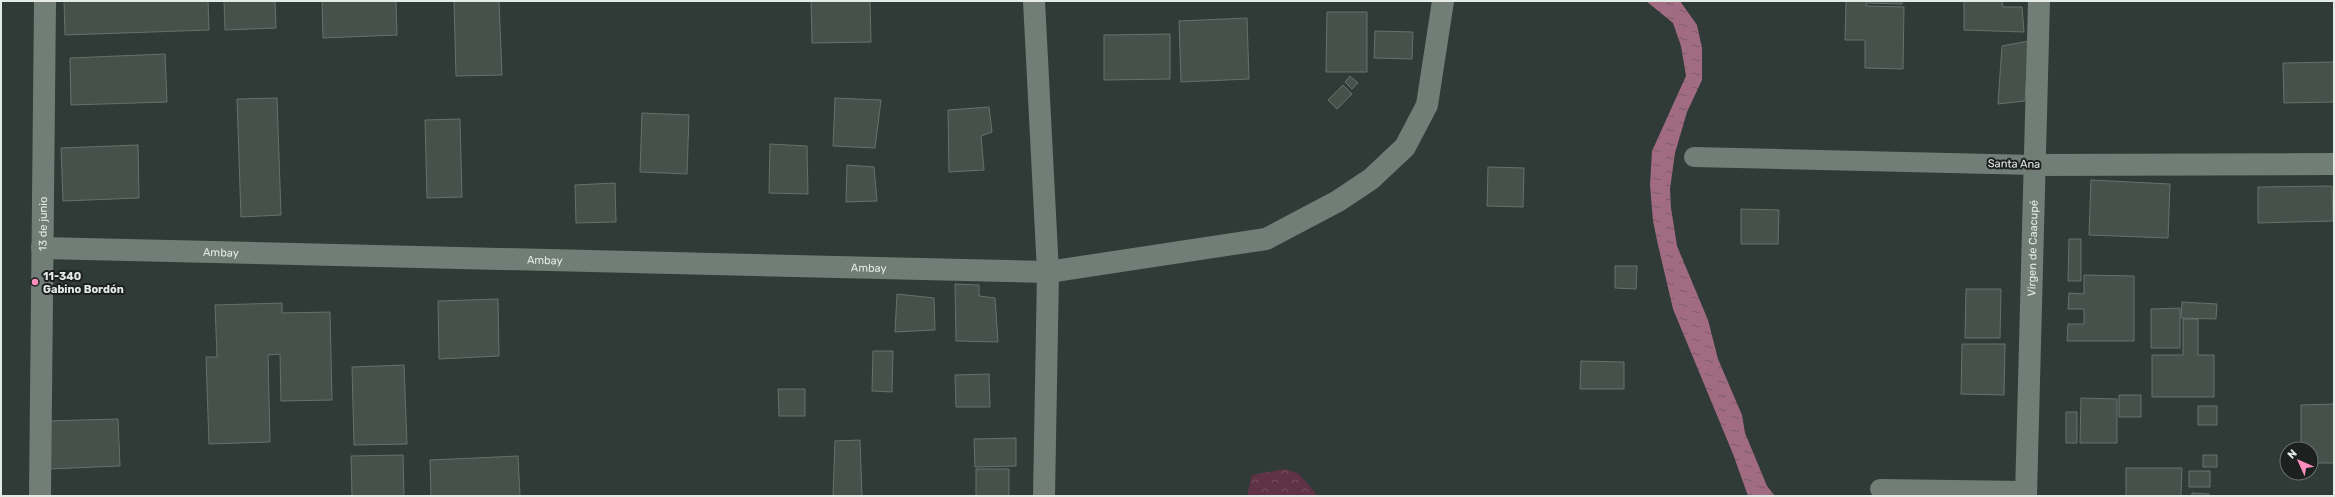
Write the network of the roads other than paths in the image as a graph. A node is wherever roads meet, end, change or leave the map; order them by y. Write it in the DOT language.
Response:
graph roads {
  1 [pos="45,1"];
  2 [pos="1034,1"];
  3 [pos="1443,1"];
  4 [pos="2039,1"];
  5 [pos="1694,157"];
  6 [pos="2334,164"];
  7 [pos="2035,165"];
  8 [pos="42,248"];
  9 [pos="1048,272"];
  10 [pos="1880,488"];
  11 [pos="2026,494"];
  12 [pos="40,496"];
  13 [pos="1044,496"];
  1 -- 8 [label="street, 13 de junio"];
  2 -- 9 [label="street"];
  3 -- 9 [label="street, Ambay"];
  4 -- 7 [label="street, Virgen de Caacupé"];
  5 -- 7 [label="lane, Santa Ana"];
  6 -- 7 [label="street, Santa Ana"];
  7 -- 11 [label="street, Virgen de Caacupé"];
  8 -- 9 [label="street, Ambay"];
  8 -- 12 [label="street, 13 de junio"];
  9 -- 13 [label="street"];
  10 -- 11 [label="lane"];
}
